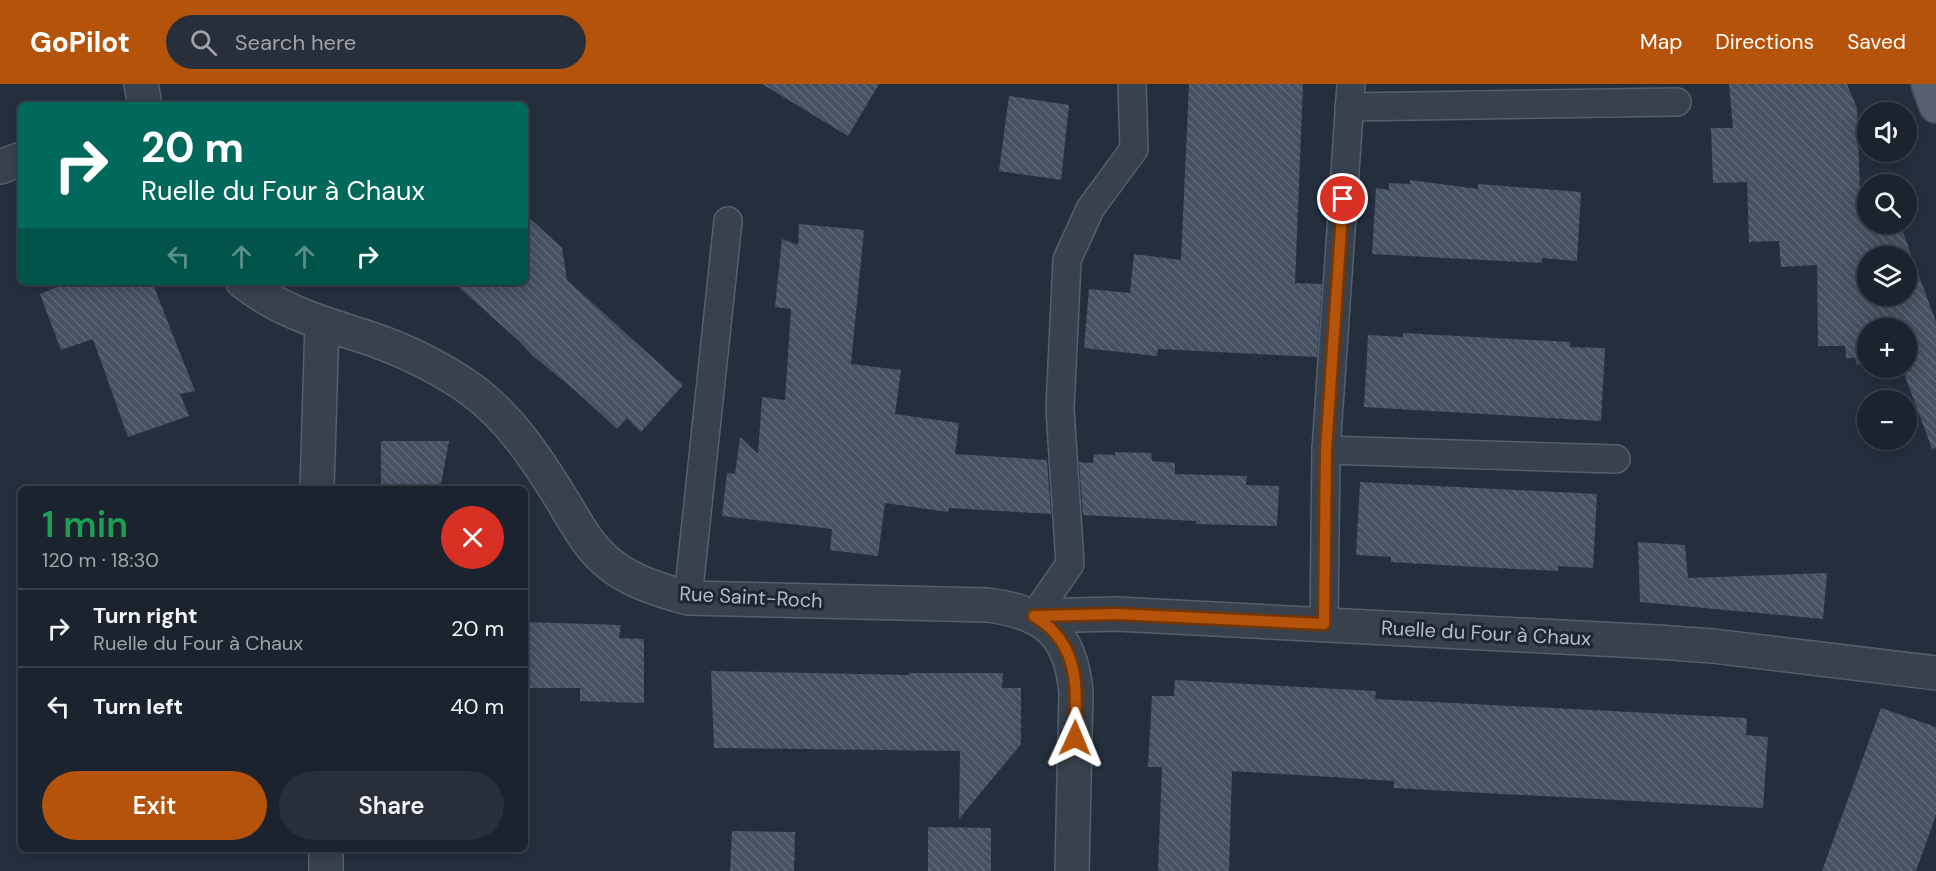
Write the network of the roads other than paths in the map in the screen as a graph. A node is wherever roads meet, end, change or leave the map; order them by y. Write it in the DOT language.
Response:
graph roads {
  1 [pos="141,84"];
  2 [pos="1132,84"];
  3 [pos="1928,84"];
  4 [pos="1350,96"];
  5 [pos="144,102"];
  6 [pos="1677,102"];
  7 [pos="1936,106"];
  8 [pos="18,160"];
  9 [pos="0,167"];
  10 [pos="728,221"];
  11 [pos="247,285"];
  12 [pos="322,323"];
  13 [pos="1326,450"];
  14 [pos="1616,459"];
  15 [pos="317,486"];
  16 [pos="688,598"];
  17 [pos="1034,616"];
  18 [pos="1324,624"];
  19 [pos="1936,673"];
  20 [pos="326,852"];
  21 [pos="326,871"];
  22 [pos="1072,871"];
  1 -- 5 [label="street"];
  2 -- 17 [label="lane"];
  3 -- 7 [label="main road"];
  4 -- 6 [label="lane"];
  4 -- 13 [label="lane"];
  8 -- 9 [label="street"];
  10 -- 16 [label="lane"];
  11 -- 12 [label="street, Rue Saint-Roch"];
  12 -- 15 [label="street"];
  12 -- 16 [label="street, Rue Saint-Roch"];
  13 -- 14 [label="lane"];
  13 -- 18 [label="lane"];
  16 -- 17 [label="street, Rue Saint-Roch"];
  17 -- 18 [label="street, Ruelle du Four à Chaux"];
  17 -- 22 [label="street, Rue Saint-Roch"];
  18 -- 19 [label="street, Ruelle du Four à Chaux"];
  20 -- 21 [label="street"];
}
